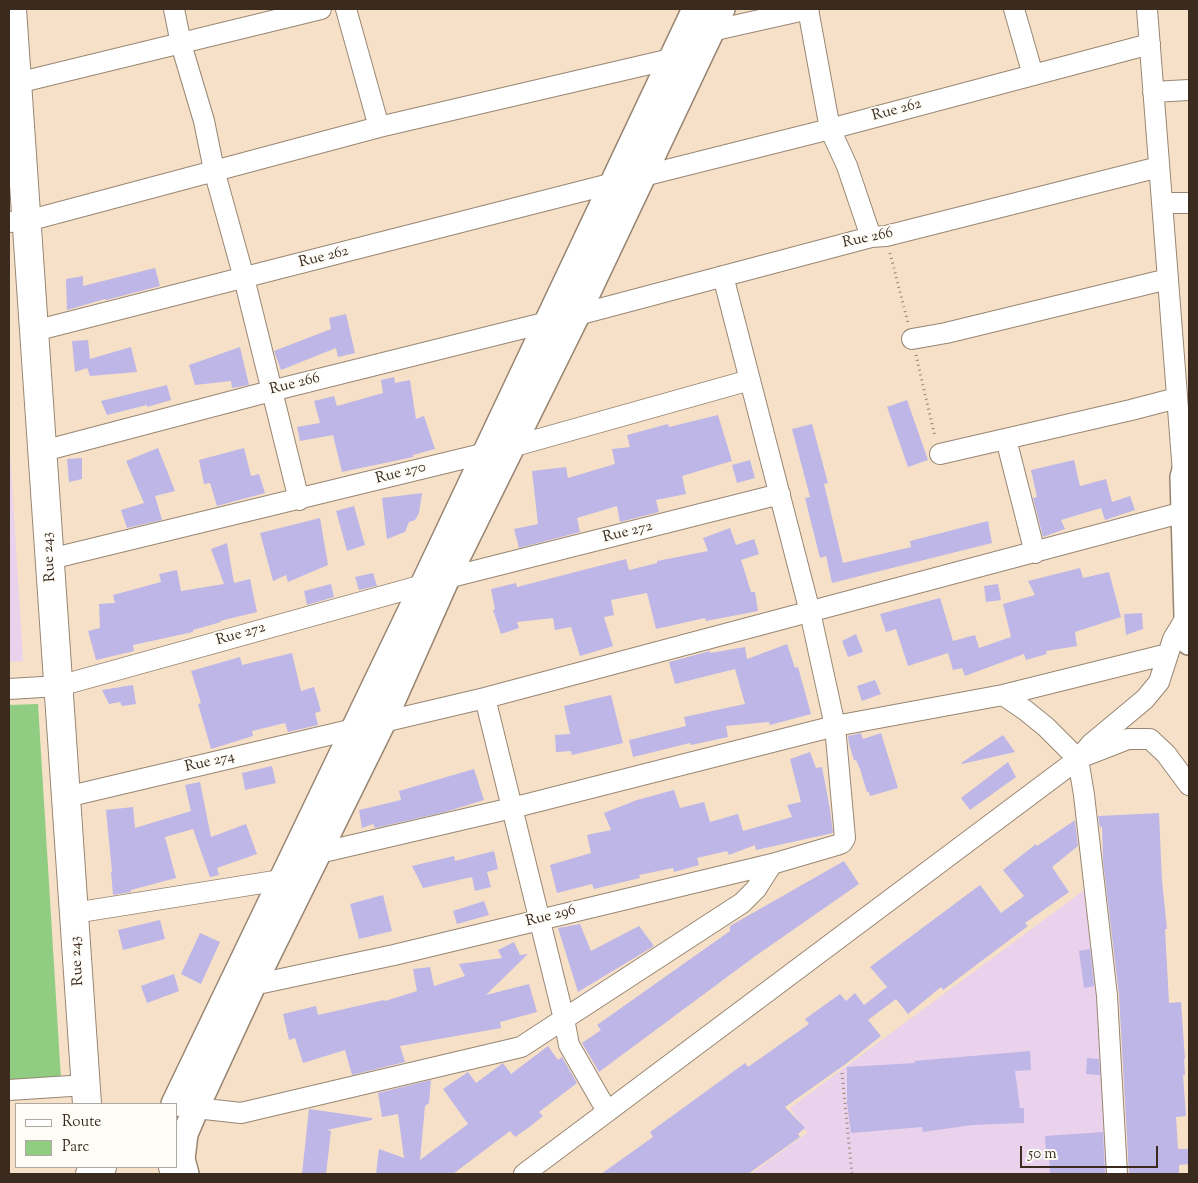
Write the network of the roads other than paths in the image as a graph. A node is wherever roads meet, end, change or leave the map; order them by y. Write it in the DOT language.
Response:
graph roads {
  1 [pos="12,9"];
  2 [pos="174,9"];
  3 [pos="321,9"];
  4 [pos="346,9"];
  5 [pos="695,9"];
  6 [pos="722,9"];
  7 [pos="808,9"];
  8 [pos="1014,9"];
  9 [pos="1147,9"];
  10 [pos="711,31"];
  11 [pos="181,44"];
  12 [pos="1150,44"];
  13 [pos="671,59"];
  14 [pos="1033,75"];
  15 [pos="18,83"];
  16 [pos="1189,90"];
  17 [pos="1153,92"];
  18 [pos="379,127"];
  19 [pos="830,129"];
  20 [pos="1159,167"];
  21 [pos="214,170"];
  22 [pos="643,176"];
  23 [pos="614,183"];
  24 [pos="1162,203"];
  25 [pos="1189,203"];
  26 [pos="18,222"];
  27 [pos="871,237"];
  28 [pos="723,276"];
  29 [pos="244,278"];
  30 [pos="1168,280"];
  31 [pos="577,315"];
  32 [pos="548,322"];
  33 [pos="34,331"];
  34 [pos="912,339"];
  35 [pos="750,380"];
  36 [pos="271,391"];
  37 [pos="1177,398"];
  38 [pos="1006,439"];
  39 [pos="511,447"];
  40 [pos="43,451"];
  41 [pos="486,453"];
  42 [pos="940,454"];
  43 [pos="1186,466"];
  44 [pos="780,494"];
  45 [pos="299,500"];
  46 [pos="1184,512"];
  47 [pos="1035,553"];
  48 [pos="1187,553"];
  49 [pos="50,560"];
  50 [pos="447,578"];
  51 [pos="423,585"];
  52 [pos="810,612"];
  53 [pos="1179,648"];
  54 [pos="59,686"];
  55 [pos="9,689"];
  56 [pos="1003,695"];
  57 [pos="486,698"];
  58 [pos="382,722"];
  59 [pos="835,726"];
  60 [pos="354,729"];
  61 [pos="1078,759"];
  62 [pos="1189,785"];
  63 [pos="66,797"];
  64 [pos="512,808"];
  65 [pos="308,850"];
  66 [pos="772,864"];
  67 [pos="281,880"];
  68 [pos="74,913"];
  69 [pos="540,920"];
  70 [pos="253,985"];
  71 [pos="564,1019"];
  72 [pos="9,1090"];
  73 [pos="87,1094"];
  74 [pos="182,1105"];
  75 [pos="607,1111"];
  76 [pos="185,1174"];
  77 [pos="524,1174"];
  78 [pos="1117,1174"];
  1 -- 15 [label="main road, Rue 243"];
  2 -- 11 [label="street"];
  3 -- 11 [label="street"];
  4 -- 18 [label="street"];
  5 -- 13 [label="street"];
  6 -- 10 [label="street"];
  7 -- 10 [label="street"];
  7 -- 19 [label="street"];
  8 -- 14 [label="street"];
  9 -- 12 [label="street"];
  10 -- 22 [label="street"];
  11 -- 15 [label="street"];
  11 -- 21 [label="street"];
  12 -- 14 [label="street, Rue 262"];
  12 -- 17 [label="street"];
  13 -- 18 [label="street"];
  13 -- 23 [label="street"];
  14 -- 19 [label="street, Rue 262"];
  15 -- 26 [label="main road, Rue 243"];
  16 -- 17 [label="street"];
  17 -- 20 [label="street"];
  18 -- 21 [label="street"];
  19 -- 22 [label="street, Rue 262"];
  19 -- 27 [label="street"];
  20 -- 24 [label="street"];
  20 -- 27 [label="street, Rue 266"];
  21 -- 26 [label="street"];
  21 -- 29 [label="street"];
  22 -- 31 [label="street"];
  23 -- 29 [label="street, Rue 262"];
  23 -- 32 [label="street"];
  24 -- 25 [label="street"];
  24 -- 30 [label="street"];
  26 -- 33 [label="main road, Rue 243"];
  27 -- 28 [label="street, Rue 266"];
  28 -- 31 [label="street, Rue 266"];
  28 -- 35 [label="street"];
  29 -- 33 [label="street, Rue 262"];
  29 -- 36 [label="street"];
  30 -- 34 [label="street"];
  30 -- 37 [label="street"];
  31 -- 39 [label="street"];
  32 -- 36 [label="street, Rue 266"];
  32 -- 41 [label="street"];
  33 -- 40 [label="main road, Rue 243"];
  35 -- 39 [label="street, Rue 270"];
  35 -- 44 [label="street"];
  36 -- 40 [label="street, Rue 266"];
  36 -- 45 [label="street"];
  37 -- 38 [label="street"];
  37 -- 43 [label="street"];
  38 -- 42 [label="street"];
  38 -- 47 [label="street"];
  39 -- 41 [label="street, Rue 270"];
  39 -- 50 [label="street"];
  40 -- 49 [label="main road, Rue 243"];
  41 -- 45 [label="street, Rue 270"];
  41 -- 51 [label="street"];
  43 -- 46 [label="street"];
  44 -- 50 [label="street, Rue 272"];
  44 -- 52 [label="street"];
  45 -- 49 [label="street, Rue 270"];
  46 -- 47 [label="street"];
  46 -- 48 [label="street"];
  47 -- 52 [label="street"];
  48 -- 53 [label="street"];
  49 -- 54 [label="main road, Rue 243"];
  50 -- 58 [label="street"];
  51 -- 54 [label="street, Rue 272"];
  51 -- 60 [label="street"];
  52 -- 57 [label="street"];
  52 -- 59 [label="street"];
  53 -- 56 [label="street"];
  53 -- 61 [label="street"];
  54 -- 55 [label="street, Rue 272"];
  54 -- 63 [label="main road, Rue 243"];
  56 -- 59 [label="street"];
  56 -- 61 [label="street"];
  57 -- 58 [label="street"];
  57 -- 64 [label="street"];
  58 -- 65 [label="street"];
  59 -- 64 [label="street"];
  59 -- 66 [label="street, Rue 296"];
  60 -- 63 [label="street, Rue 274"];
  60 -- 65 [label="street"];
  61 -- 62 [label="street"];
  61 -- 75 [label="street"];
  61 -- 78 [label="street"];
  63 -- 68 [label="main road, Rue 243"];
  64 -- 65 [label="street"];
  64 -- 69 [label="street"];
  65 -- 67 [label="street"];
  65 -- 70 [label="street"];
  66 -- 69 [label="street, Rue 296"];
  66 -- 71 [label="street"];
  67 -- 68 [label="street"];
  67 -- 74 [label="street"];
  68 -- 73 [label="main road, Rue 243"];
  69 -- 70 [label="street, Rue 296"];
  69 -- 71 [label="street"];
  70 -- 74 [label="street"];
  71 -- 74 [label="street"];
  71 -- 75 [label="street"];
  72 -- 73 [label="street"];
  74 -- 76 [label="street"];
  75 -- 77 [label="street"];
}
